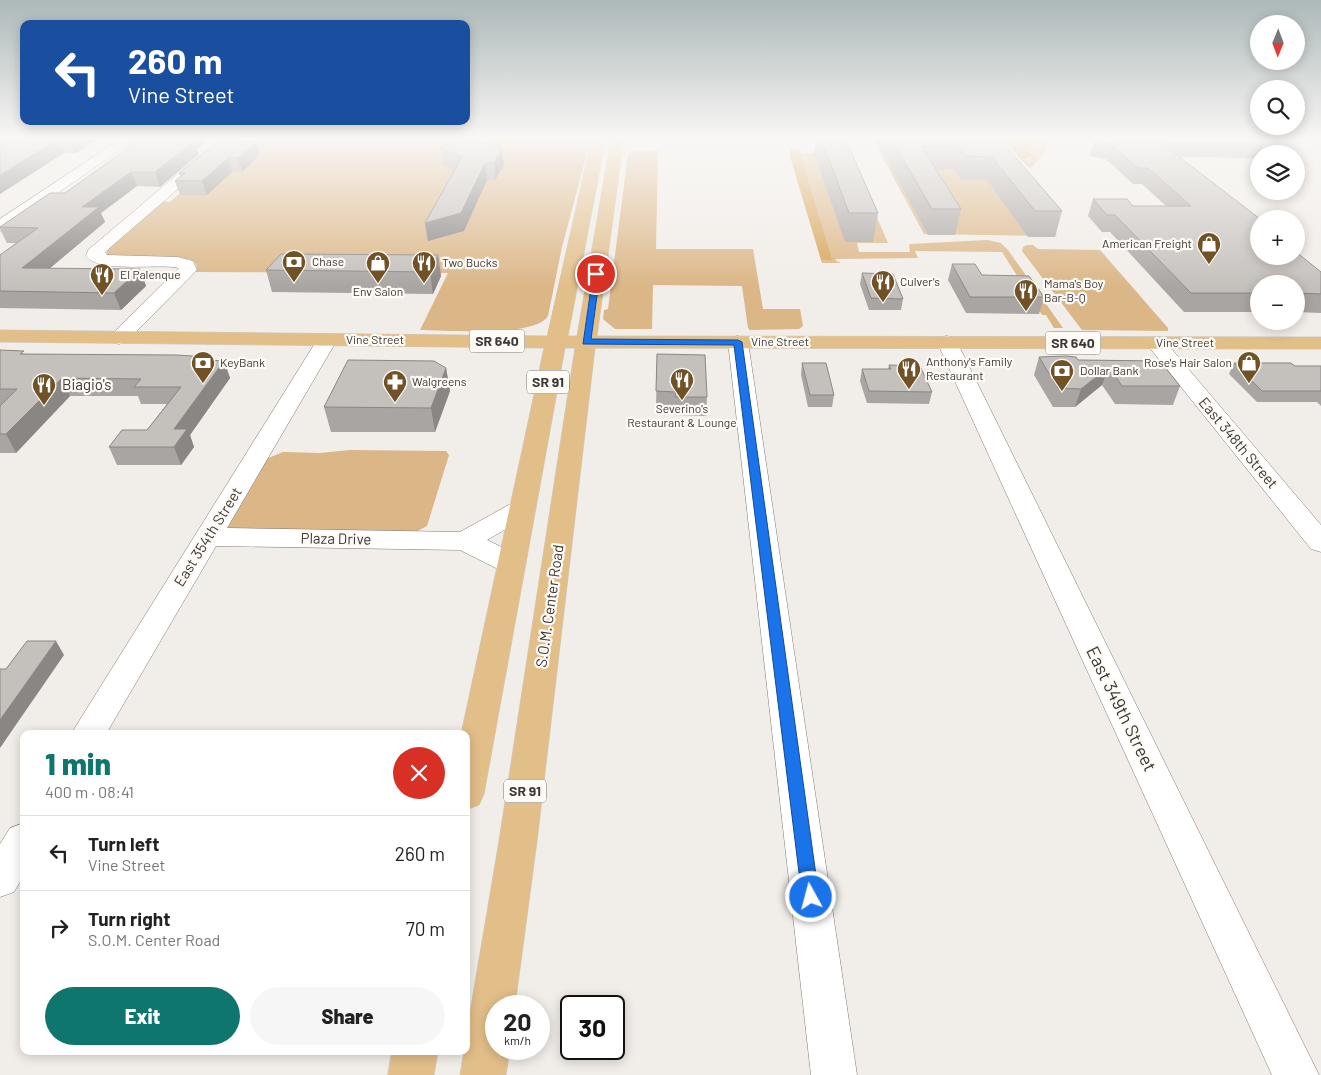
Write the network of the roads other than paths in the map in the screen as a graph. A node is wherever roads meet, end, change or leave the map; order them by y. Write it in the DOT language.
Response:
graph roads {
  1 [pos="56,188"];
  2 [pos="169,188"];
  3 [pos="592,188"];
  4 [pos="606,188"];
  5 [pos="0,226"];
  6 [pos="0,336"];
  7 [pos="119,338"];
  8 [pos="327,340"];
  9 [pos="571,342"];
  10 [pos="738,342"];
  11 [pos="947,342"];
  12 [pos="1156,343"];
  13 [pos="1321,343"];
  14 [pos="523,508"];
  15 [pos="207,537"];
  16 [pos="465,541"];
  17 [pos="1321,543"];
  18 [pos="512,564"];
  19 [pos="90,730"];
  20 [pos="470,774"];
  21 [pos="20,846"];
  22 [pos="0,879"];
  23 [pos="414,1055"];
  24 [pos="410,1075"];
  25 [pos="483,1075"];
  26 [pos="834,1075"];
  27 [pos="1296,1075"];
  1 -- 5 [label="street"];
  2 -- 7 [label="street"];
  3 -- 9 [label="main road, S.O.M. Center Road / SR 91"];
  4 -- 9 [label="main road, S.O.M. Center Road / SR 91"];
  6 -- 7 [label="main road, Vine Street / SR 640"];
  7 -- 8 [label="main road, Vine Street / SR 640"];
  8 -- 9 [label="main road, Vine Street / SR 640"];
  8 -- 15 [label="street, East 354th Street"];
  9 -- 10 [label="main road, Vine Street / SR 640"];
  9 -- 14 [label="main road, S.O.M. Center Road / SR 91"];
  9 -- 25 [label="main road, S.O.M. Center Road / SR 91"];
  10 -- 11 [label="main road, Vine Street / SR 640"];
  10 -- 26 [label="street"];
  11 -- 12 [label="main road, Vine Street / SR 640"];
  11 -- 27 [label="street, East 349th Street"];
  12 -- 13 [label="main road, Vine Street / SR 640"];
  12 -- 17 [label="street, East 348th Street"];
  14 -- 16 [label="street"];
  14 -- 18 [label="main road, S.O.M. Center Road / SR 91"];
  15 -- 16 [label="street, Plaza Drive"];
  15 -- 19 [label="street, East 354th Street"];
  16 -- 18 [label="street, Plaza Drive"];
  18 -- 20 [label="main road, S.O.M. Center Road / SR 91"];
  21 -- 22 [label="street"];
  23 -- 24 [label="main road"];
}
